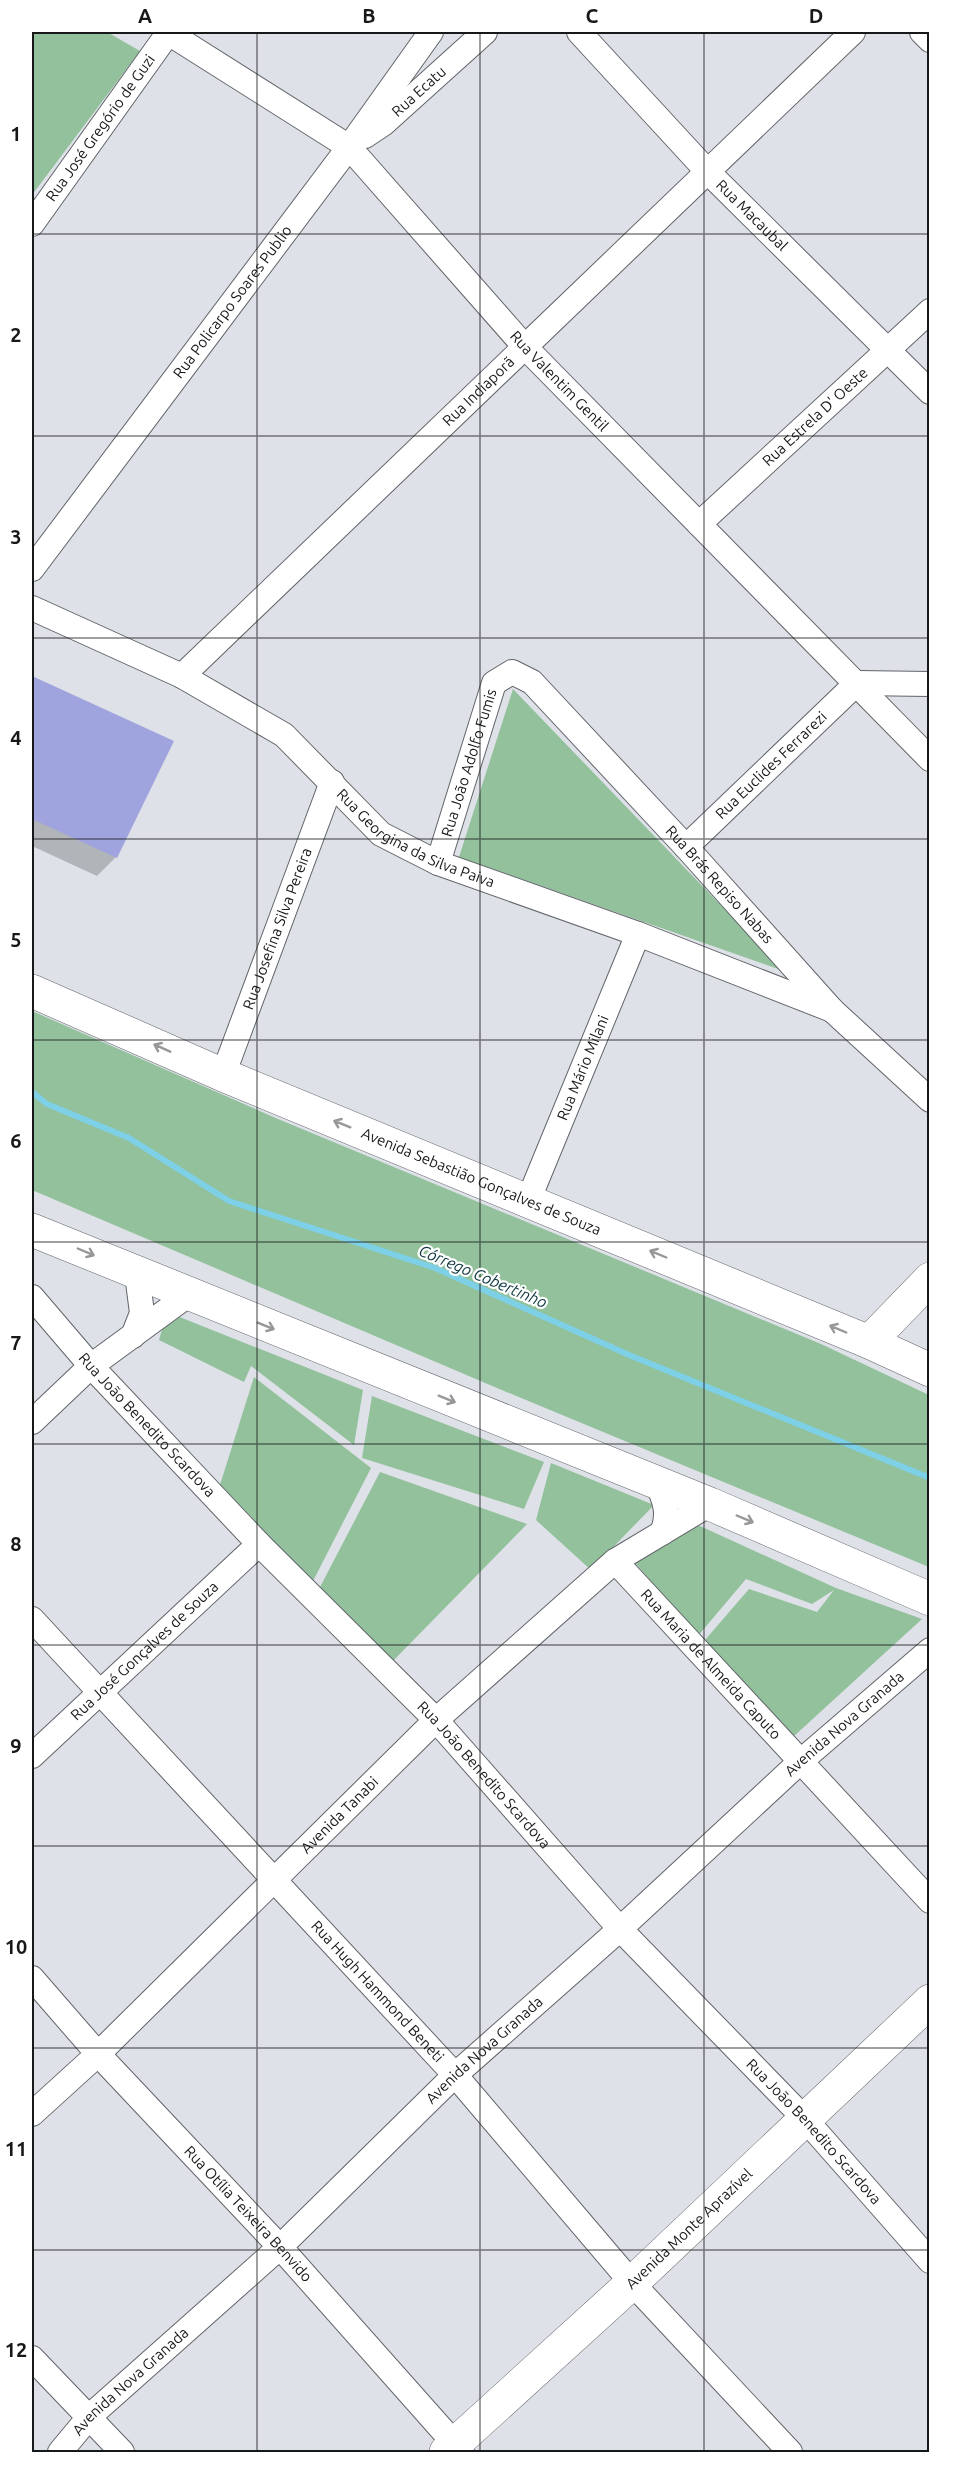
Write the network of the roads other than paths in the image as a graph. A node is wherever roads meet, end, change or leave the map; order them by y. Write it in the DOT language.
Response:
graph roads {
  1 [pos="168,32"];
  2 [pos="431,32"];
  3 [pos="485,32"];
  4 [pos="579,32"];
  5 [pos="852,32"];
  6 [pos="922,32"];
  7 [pos="930,40"];
  8 [pos="349,147"];
  9 [pos="708,172"];
  10 [pos="32,224"];
  11 [pos="930,311"];
  12 [pos="525,347"];
  13 [pos="889,351"];
  14 [pos="930,392"];
  15 [pos="699,524"];
  16 [pos="32,569"];
  17 [pos="32,608"];
  18 [pos="512,672"];
  19 [pos="182,676"];
  20 [pos="857,683"];
  21 [pos="930,684"];
  22 [pos="930,759"];
  23 [pos="332,782"];
  24 [pos="686,847"];
  25 [pos="438,863"];
  26 [pos="638,934"];
  27 [pos="32,991"];
  28 [pos="832,1010"];
  29 [pos="223,1075"];
  30 [pos="930,1100"];
  31 [pos="528,1201"];
  32 [pos="32,1230"];
  33 [pos="137,1274"];
  34 [pos="930,1279"];
  35 [pos="188,1295"];
  36 [pos="32,1297"];
  37 [pos="133,1336"];
  38 [pos="869,1342"];
  39 [pos="91,1366"];
  40 [pos="930,1370"];
  41 [pos="32,1422"];
  42 [pos="657,1483"];
  43 [pos="710,1504"];
  44 [pos="662,1533"];
  45 [pos="259,1544"];
  46 [pos="615,1561"];
  47 [pos="928,1605"];
  48 [pos="32,1619"];
  49 [pos="930,1631"];
  50 [pos="925,1654"];
  51 [pos="99,1693"];
  52 [pos="436,1720"];
  53 [pos="32,1756"];
  54 [pos="801,1761"];
  55 [pos="274,1880"];
  56 [pos="930,1900"];
  57 [pos="620,1929"];
  58 [pos="32,1978"];
  59 [pos="930,2001"];
  60 [pos="98,2054"];
  61 [pos="455,2075"];
  62 [pos="32,2114"];
  63 [pos="804,2118"];
  64 [pos="280,2247"];
  65 [pos="930,2261"];
  66 [pos="632,2283"];
  67 [pos="32,2358"];
  68 [pos="90,2416"];
  69 [pos="454,2450"];
  70 [pos="60,2452"];
  71 [pos="122,2452"];
  72 [pos="790,2452"];
  1 -- 8 [label="street, Rua Valentim Gentil"];
  1 -- 10 [label="street, Rua José Gregório de Guzi"];
  2 -- 8 [label="street, Rua Policarpo Soares Publio"];
  3 -- 8 [label="street, Rua Ecatu"];
  4 -- 9 [label="street, Rua Macaubal"];
  5 -- 9 [label="street, Rua Indiaporã"];
  6 -- 7 [label="street"];
  8 -- 12 [label="street, Rua Valentim Gentil"];
  8 -- 16 [label="street, Rua Policarpo Soares Publio"];
  9 -- 12 [label="street, Rua Indiaporã"];
  9 -- 13 [label="street, Rua Macaubal"];
  11 -- 13 [label="street, Rua Estrela D' Oeste"];
  12 -- 15 [label="street, Rua Valentim Gentil"];
  12 -- 19 [label="street, Rua Indiaporã"];
  13 -- 14 [label="street, Rua Macaubal"];
  13 -- 15 [label="street, Rua Estrela D' Oeste"];
  15 -- 20 [label="street, Rua Valentim Gentil"];
  17 -- 19 [label="street, Rua Georgina da Silva Paiva"];
  18 -- 24 [label="street, Rua Brás Repiso Nabas"];
  18 -- 25 [label="street, Rua João Adolfo Fumis"];
  19 -- 23 [label="street, Rua Georgina da Silva Paiva"];
  20 -- 21 [label="street"];
  20 -- 22 [label="street, Rua Valentim Gentil"];
  20 -- 24 [label="street, Rua Euclides Ferrarezi"];
  23 -- 25 [label="street, Rua Georgina da Silva Paiva"];
  23 -- 29 [label="street, Rua Josefina Silva Pereira"];
  24 -- 28 [label="street, Rua Brás Repiso Nabas"];
  25 -- 26 [label="street, Rua Georgina da Silva Paiva"];
  26 -- 28 [label="street, Rua Georgina da Silva Paiva"];
  26 -- 31 [label="street, Rua Mário Milani"];
  29 -- 27 [label="main road, Avenida Sebastião Gonçalves de Souza, one-way"];
  28 -- 30 [label="street, Rua Brás Repiso Nabas"];
  31 -- 29 [label="main road, Avenida Sebastião Gonçalves de Souza, one-way"];
  38 -- 31 [label="main road, Avenida Sebastião Gonçalves de Souza, one-way"];
  32 -- 33 [label="main road, one-way"];
  33 -- 35 [label="main road"];
  33 -- 37 [label="street"];
  34 -- 38 [label="main road"];
  35 -- 37 [label="street"];
  35 -- 42 [label="main road, one-way"];
  36 -- 39 [label="street, Rua João Benedito Scardova"];
  37 -- 39 [label="street"];
  38 -- 40 [label="main road, Avenida Sebastião Gonçalves de Souza"];
  39 -- 41 [label="street"];
  39 -- 45 [label="street, Rua João Benedito Scardova"];
  42 -- 43 [label="main road"];
  42 -- 44 [label="street"];
  43 -- 44 [label="street, Avenida Tanabi"];
  43 -- 47 [label="main road, one-way"];
  44 -- 46 [label="street, Avenida Tanabi"];
  45 -- 51 [label="street, Rua José Gonçalves de Souza"];
  45 -- 52 [label="street, Rua João Benedito Scardova"];
  46 -- 52 [label="street, Avenida Tanabi"];
  46 -- 54 [label="street, Rua Maria de Almeida Caputo"];
  48 -- 51 [label="street, Rua Hugh Hammond Beneti"];
  49 -- 50 [label="street, Avenida Nova Granada"];
  50 -- 54 [label="street, Avenida Nova Granada"];
  51 -- 53 [label="street, Rua José Gonçalves de Souza"];
  51 -- 55 [label="street, Rua Hugh Hammond Beneti"];
  52 -- 55 [label="street, Avenida Tanabi"];
  52 -- 57 [label="street, Rua João Benedito Scardova"];
  54 -- 56 [label="street, Rua Maria de Almeida Caputo"];
  54 -- 57 [label="street, Avenida Nova Granada"];
  55 -- 60 [label="street, Avenida Tanabi"];
  55 -- 61 [label="street, Rua Hugh Hammond Beneti"];
  57 -- 61 [label="street, Avenida Nova Granada"];
  57 -- 63 [label="street, Rua João Benedito Scardova"];
  58 -- 60 [label="street, Rua Otília Teixeira Benvido"];
  59 -- 63 [label="main road, Avenida Monte Aprazível"];
  60 -- 62 [label="street, Avenida Tanabi"];
  60 -- 64 [label="street, Rua Otília Teixeira Benvido"];
  61 -- 64 [label="street, Avenida Nova Granada"];
  61 -- 66 [label="street, Rua Hugh Hammond Beneti"];
  63 -- 65 [label="street, Rua João Benedito Scardova"];
  63 -- 66 [label="main road, Avenida Monte Aprazível"];
  64 -- 68 [label="street, Avenida Nova Granada"];
  64 -- 69 [label="street, Rua Otília Teixeira Benvido"];
  66 -- 69 [label="main road, Avenida Monte Aprazível"];
  66 -- 72 [label="street, Rua Hugh Hammond Beneti"];
  67 -- 68 [label="street"];
  68 -- 70 [label="street, Avenida Nova Granada"];
  68 -- 71 [label="street"];
}
